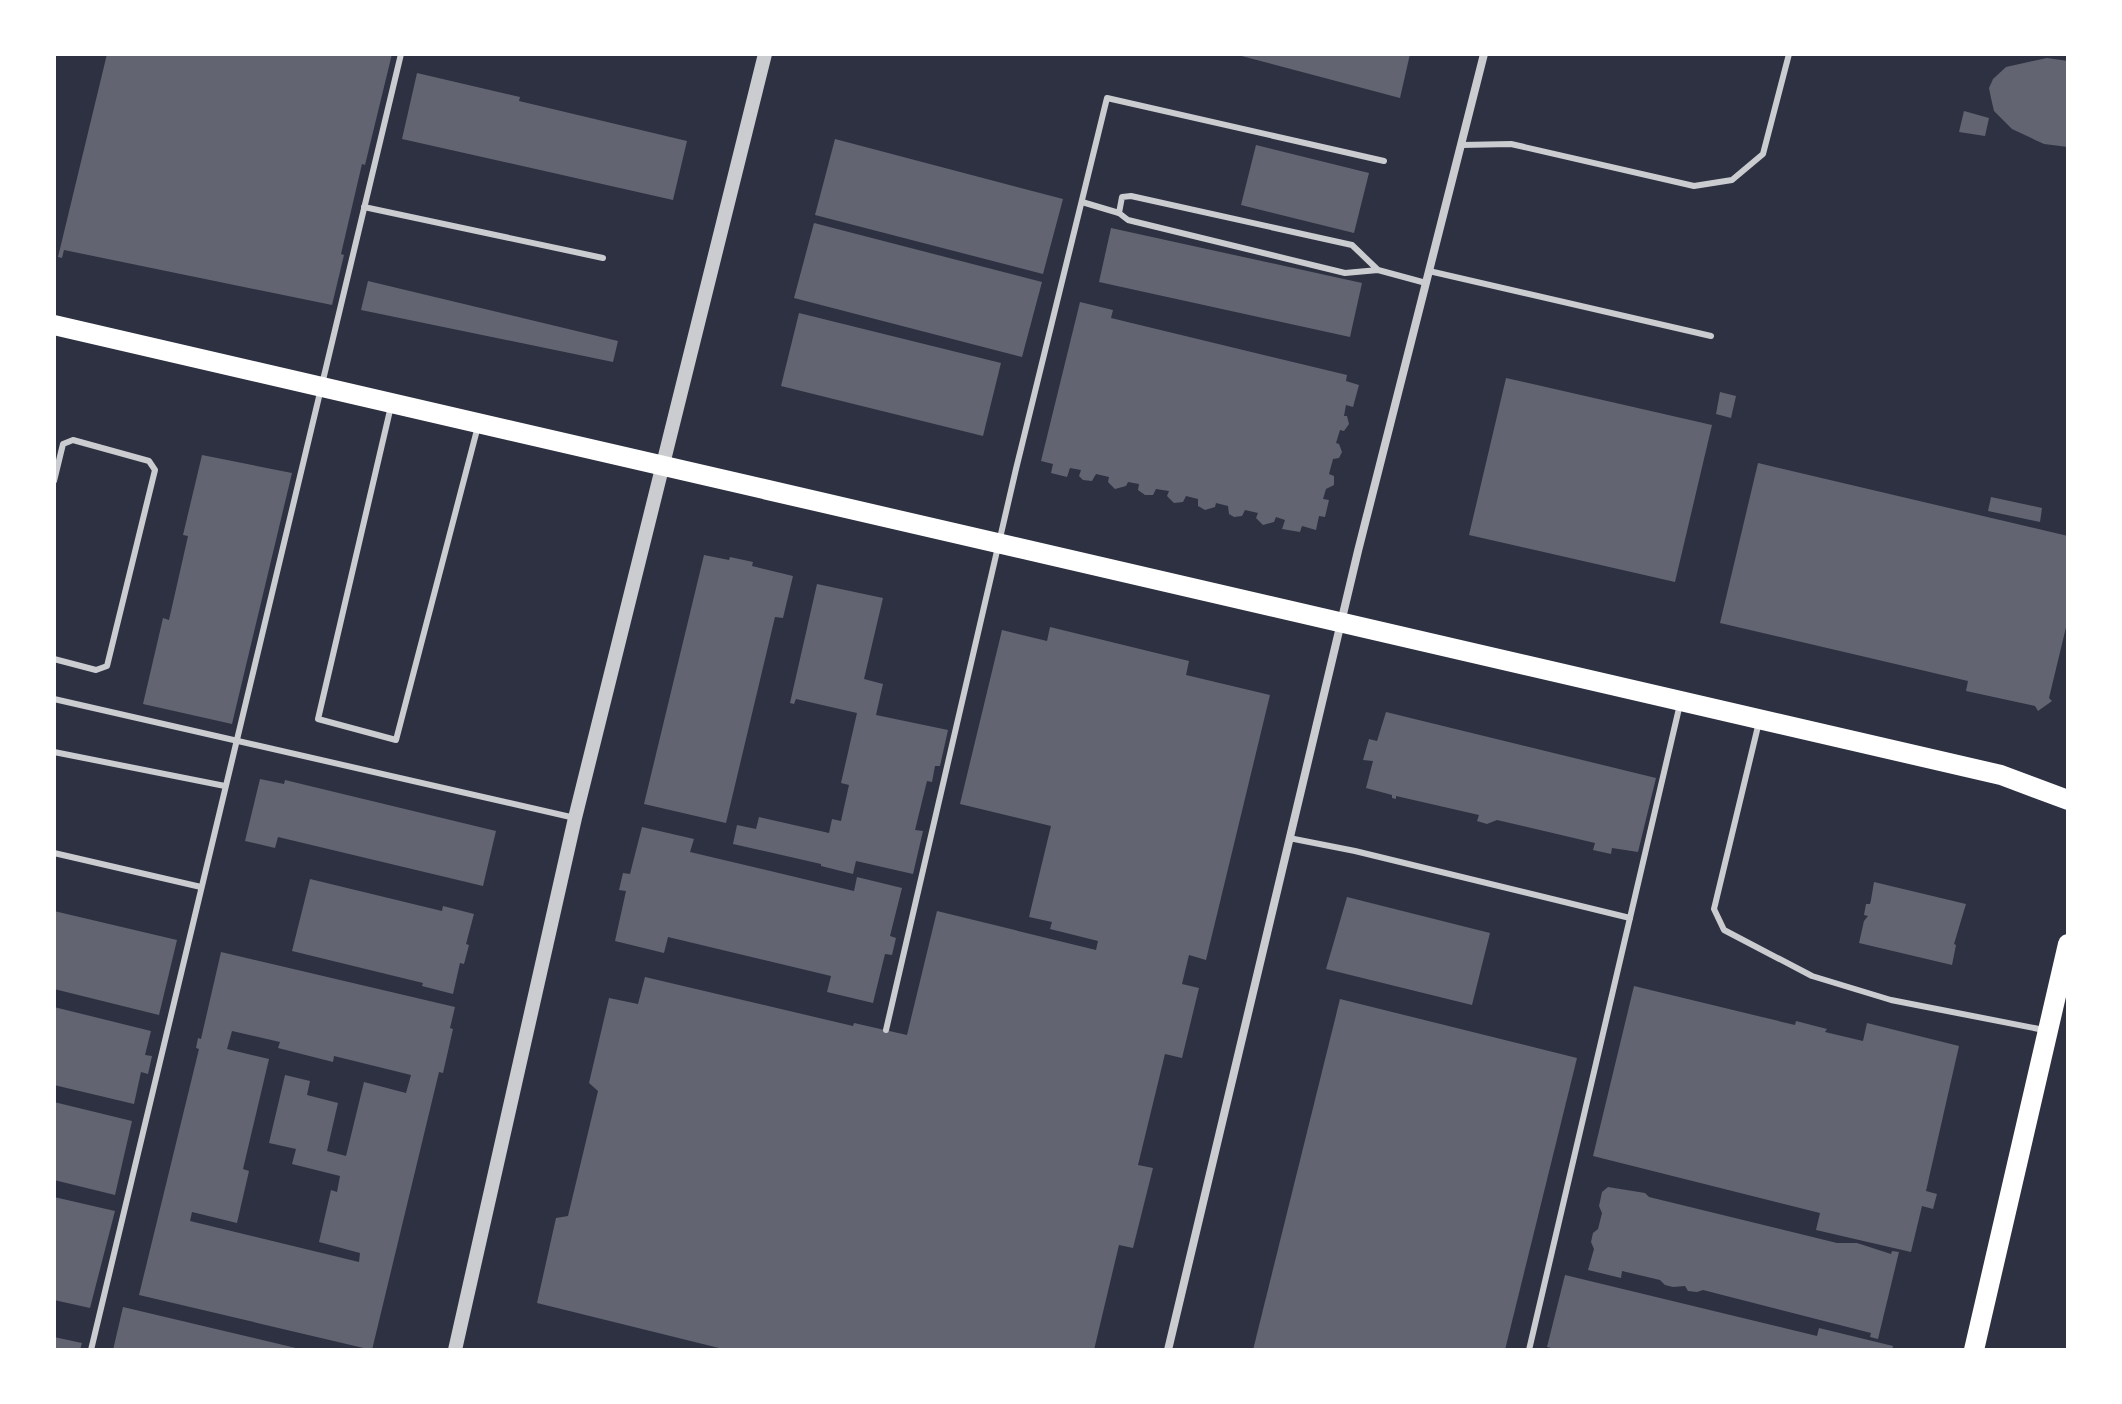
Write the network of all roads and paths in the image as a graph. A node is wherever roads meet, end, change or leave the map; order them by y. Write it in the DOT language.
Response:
graph roads {
  1 [pos="401,54"];
  2 [pos="765,54"];
  3 [pos="1484,54"];
  4 [pos="1789,54"];
  5 [pos="1461,145"];
  6 [pos="1384,161"];
  7 [pos="1082,202"];
  8 [pos="364,207"];
  9 [pos="1119,213"];
  10 [pos="603,258"];
  11 [pos="1378,270"];
  12 [pos="1429,271"];
  13 [pos="1426,283"];
  14 [pos="54,325"];
  15 [pos="1711,336"];
  16 [pos="320,386"];
  17 [pos="392,403"];
  18 [pos="479,423"];
  19 [pos="664,465"];
  20 [pos="54,481"];
  21 [pos="999,543"];
  22 [pos="1341,622"];
  23 [pos="54,659"];
  24 [pos="54,699"];
  25 [pos="1681,701"];
  26 [pos="1759,719"];
  27 [pos="236,740"];
  28 [pos="54,752"];
  29 [pos="225,786"];
  30 [pos="2068,800"];
  31 [pos="575,818"];
  32 [pos="1289,838"];
  33 [pos="54,853"];
  34 [pos="201,887"];
  35 [pos="1630,918"];
  36 [pos="2068,944"];
  37 [pos="886,1030"];
  38 [pos="2048,1031"];
  39 [pos="91,1350"];
  40 [pos="455,1350"];
  41 [pos="1168,1350"];
  42 [pos="1529,1350"];
  43 [pos="1974,1350"];
  1 -- 8 [label="lane"];
  2 -- 19 [label="street"];
  3 -- 5 [label="street"];
  4 -- 5 [label="lane"];
  5 -- 12 [label="street"];
  6 -- 7 [label="lane"];
  7 -- 9 [label="lane"];
  7 -- 21 [label="lane"];
  8 -- 10 [label="lane"];
  8 -- 16 [label="lane"];
  9 -- 11 [label="lane"];
  9 -- 11 [label="lane"];
  11 -- 13 [label="lane"];
  12 -- 13 [label="street"];
  12 -- 15 [label="lane"];
  13 -- 22 [label="street"];
  14 -- 16 [label="main road"];
  16 -- 17 [label="main road"];
  16 -- 27 [label="lane"];
  17 -- 18 [label="main road"];
  17 -- 18 [label="lane"];
  18 -- 19 [label="main road"];
  19 -- 21 [label="main road"];
  19 -- 31 [label="street"];
  20 -- 23 [label="lane"];
  21 -- 22 [label="main road"];
  21 -- 37 [label="lane"];
  22 -- 25 [label="main road"];
  22 -- 32 [label="street"];
  24 -- 27 [label="lane"];
  25 -- 26 [label="main road"];
  25 -- 35 [label="lane"];
  26 -- 30 [label="main road"];
  26 -- 38 [label="lane"];
  27 -- 29 [label="lane"];
  27 -- 31 [label="lane"];
  28 -- 29 [label="lane"];
  29 -- 34 [label="lane"];
  31 -- 40 [label="street"];
  32 -- 35 [label="lane"];
  32 -- 41 [label="street"];
  33 -- 34 [label="lane"];
  34 -- 39 [label="lane"];
  35 -- 42 [label="lane"];
  36 -- 38 [label="main road"];
  38 -- 43 [label="main road"];
}
